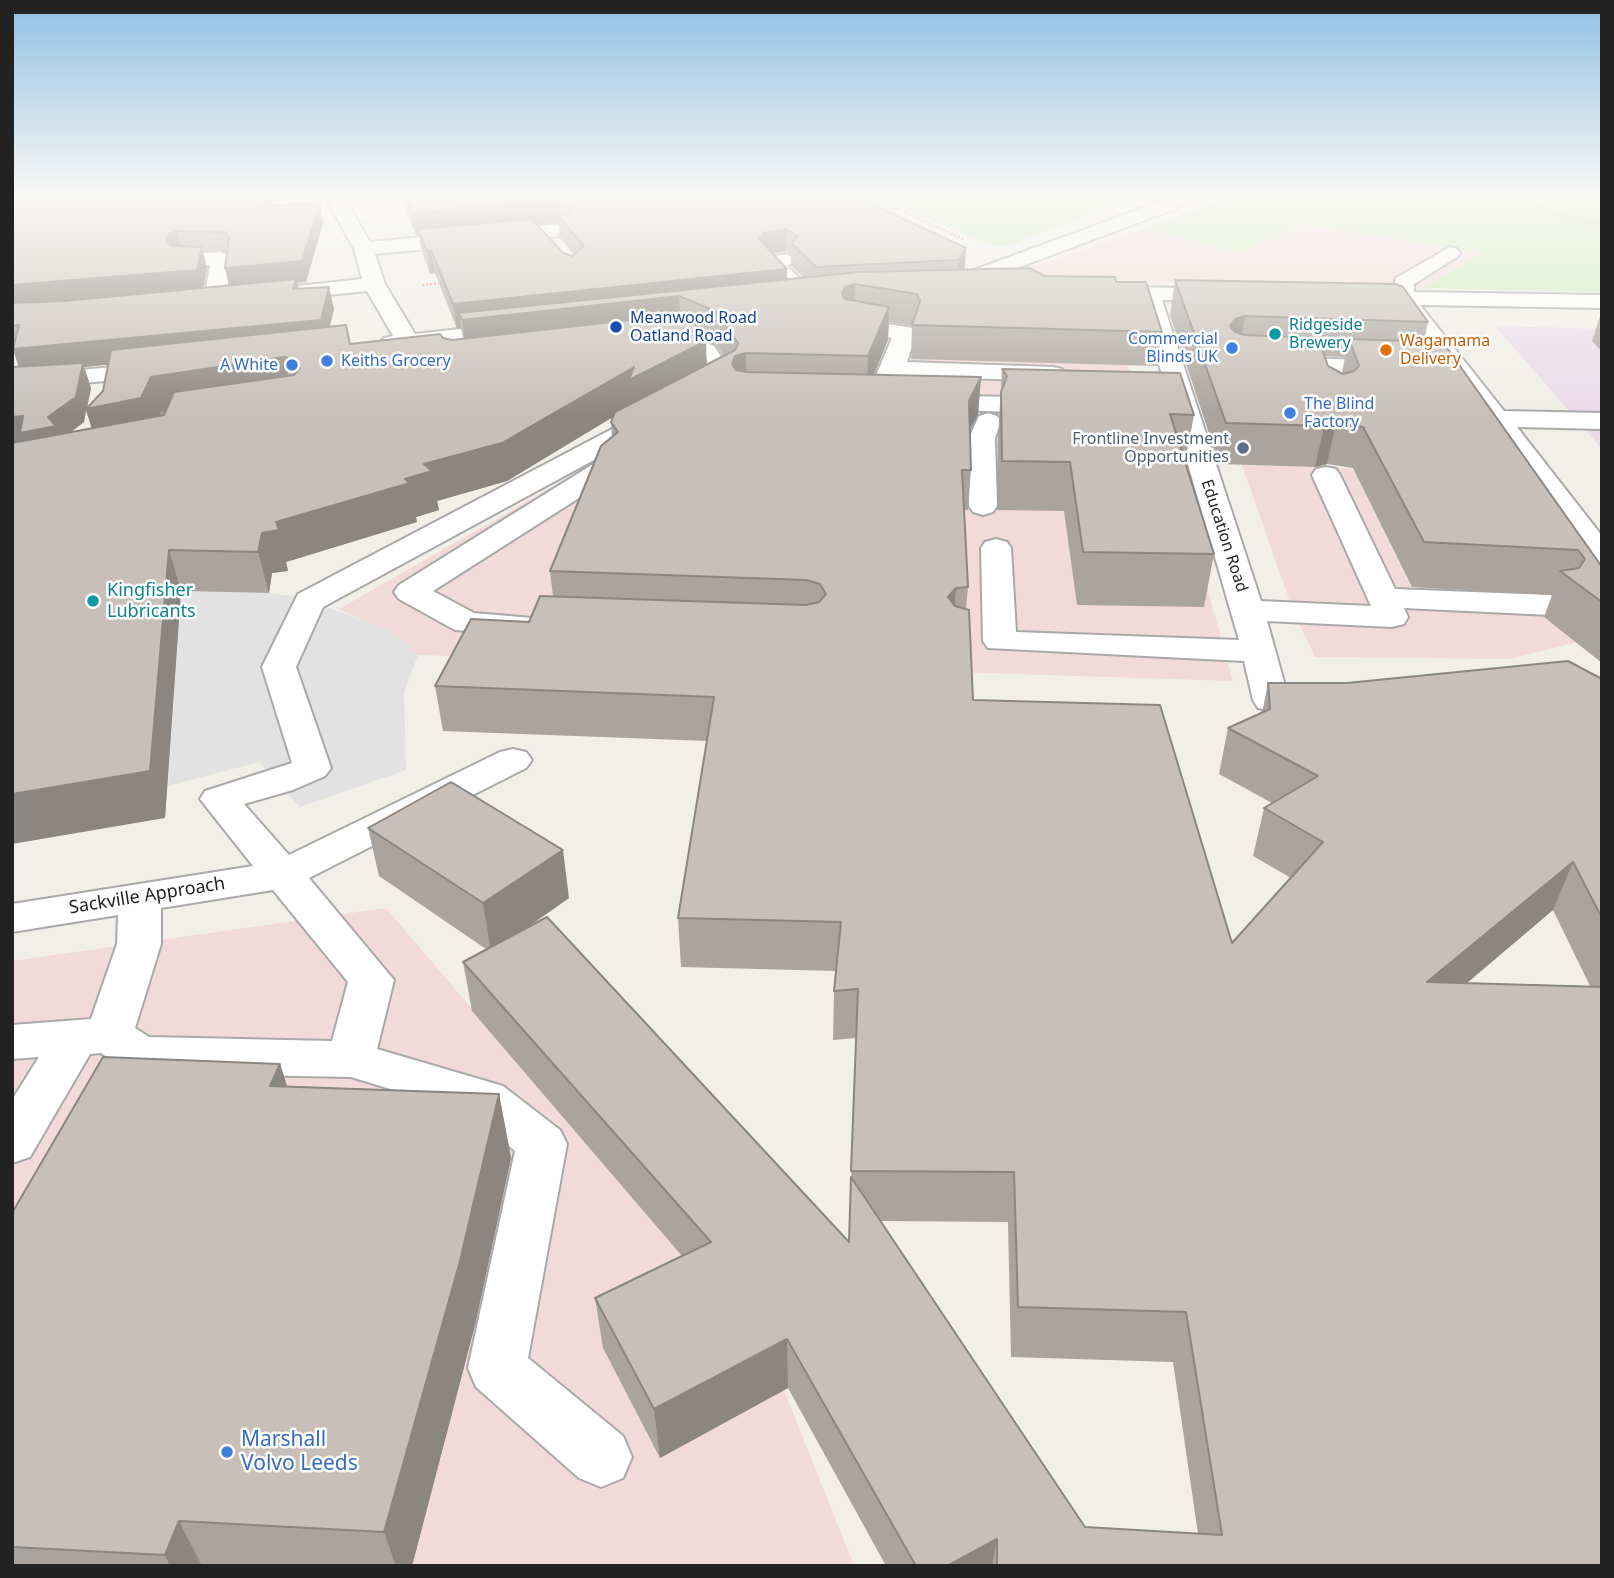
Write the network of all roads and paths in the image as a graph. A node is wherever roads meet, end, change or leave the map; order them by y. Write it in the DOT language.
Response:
graph roads {
  1 [pos="220,268"];
  2 [pos="370,268"];
  3 [pos="779,268"];
  4 [pos="998,268"];
  5 [pos="1426,268"];
  6 [pos="445,283"];
  7 [pos="375,286"];
  8 [pos="1002,291"];
  9 [pos="967,292"];
  10 [pos="1069,292"];
  11 [pos="940,293"];
  12 [pos="1149,293"];
  13 [pos="1242,295"];
  14 [pos="1337,297"];
  15 [pos="1404,298"];
  16 [pos="215,300"];
  17 [pos="780,301"];
  18 [pos="1602,302"];
  19 [pos="189,303"];
  20 [pos="855,326"];
  21 [pos="534,328"];
  22 [pos="443,338"];
  23 [pos="408,342"];
  24 [pos="628,345"];
  25 [pos="367,346"];
  26 [pos="1252,363"];
  27 [pos="457,365"];
  28 [pos="1322,366"];
  29 [pos="176,368"];
  30 [pos="893,369"];
  31 [pos="1460,370"];
  32 [pos="1074,375"];
  33 [pos="108,376"];
  34 [pos="79,379"];
  35 [pos="12,383"];
  36 [pos="1330,391"];
  37 [pos="12,392"];
  38 [pos="103,401"];
  39 [pos="852,401"];
  40 [pos="878,401"];
  41 [pos="1078,407"];
  42 [pos="986,414"];
  43 [pos="1496,419"];
  44 [pos="1602,421"];
  45 [pos="641,446"];
  46 [pos="1326,475"];
  47 [pos="983,506"];
  48 [pos="1569,515"];
  49 [pos="1602,517"];
  50 [pos="996,548"];
  51 [pos="1602,556"];
  52 [pos="1383,598"];
  53 [pos="1550,605"];
  54 [pos="1248,610"];
  55 [pos="549,626"];
  56 [pos="965,640"];
  57 [pos="1000,641"];
  58 [pos="1257,651"];
  59 [pos="1271,700"];
  60 [pos="513,760"];
  61 [pos="282,875"];
  62 [pos="140,898"];
  63 [pos="12,918"];
  64 [pos="92,1036"];
  65 [pos="12,1042"];
  66 [pos="351,1059"];
  67 [pos="12,1143"];
  68 [pos="601,1457"];
  1 -- 16 [label="street"];
  2 -- 7 [label="street"];
  3 -- 17 [label="street"];
  4 -- 9 [label="street"];
  5 -- 15 [label="street"];
  6 -- 7 [label="path"];
  7 -- 16 [label="street"];
  7 -- 23 [label="street"];
  8 -- 9 [label="street"];
  9 -- 11 [label="street"];
  10 -- 12 [label="street"];
  12 -- 13 [label="street"];
  12 -- 54 [label="street, Education Road"];
  14 -- 15 [label="street"];
  15 -- 18 [label="street"];
  15 -- 31 [label="street"];
  16 -- 19 [label="street"];
  20 -- 30 [label="street"];
  21 -- 22 [label="street"];
  22 -- 23 [label="street"];
  22 -- 27 [label="street"];
  23 -- 25 [label="street"];
  24 -- 61 [label="street"];
  26 -- 28 [label="street"];
  28 -- 31 [label="street"];
  28 -- 36 [label="street"];
  29 -- 33 [label="street"];
  30 -- 32 [label="street"];
  30 -- 40 [label="street"];
  31 -- 43 [label="street"];
  33 -- 34 [label="street"];
  33 -- 38 [label="street"];
  34 -- 35 [label="street"];
  34 -- 37 [label="street"];
  39 -- 40 [label="street"];
  40 -- 42 [label="street"];
  41 -- 42 [label="street"];
  42 -- 47 [label="street"];
  43 -- 44 [label="street"];
  43 -- 48 [label="street"];
  45 -- 55 [label="street"];
  46 -- 52 [label="street"];
  48 -- 49 [label="street"];
  48 -- 51 [label="street"];
  50 -- 57 [label="street"];
  52 -- 53 [label="street"];
  52 -- 54 [label="street"];
  54 -- 58 [label="street, Education Road"];
  56 -- 57 [label="street"];
  57 -- 58 [label="street"];
  58 -- 59 [label="street, Education Road"];
  60 -- 61 [label="street, Sackville Approach"];
  61 -- 62 [label="street, Sackville Approach"];
  61 -- 66 [label="street"];
  62 -- 63 [label="street, Sackville Approach"];
  62 -- 64 [label="street"];
  64 -- 65 [label="street"];
  64 -- 66 [label="street"];
  64 -- 67 [label="street"];
  66 -- 68 [label="street"];
}
